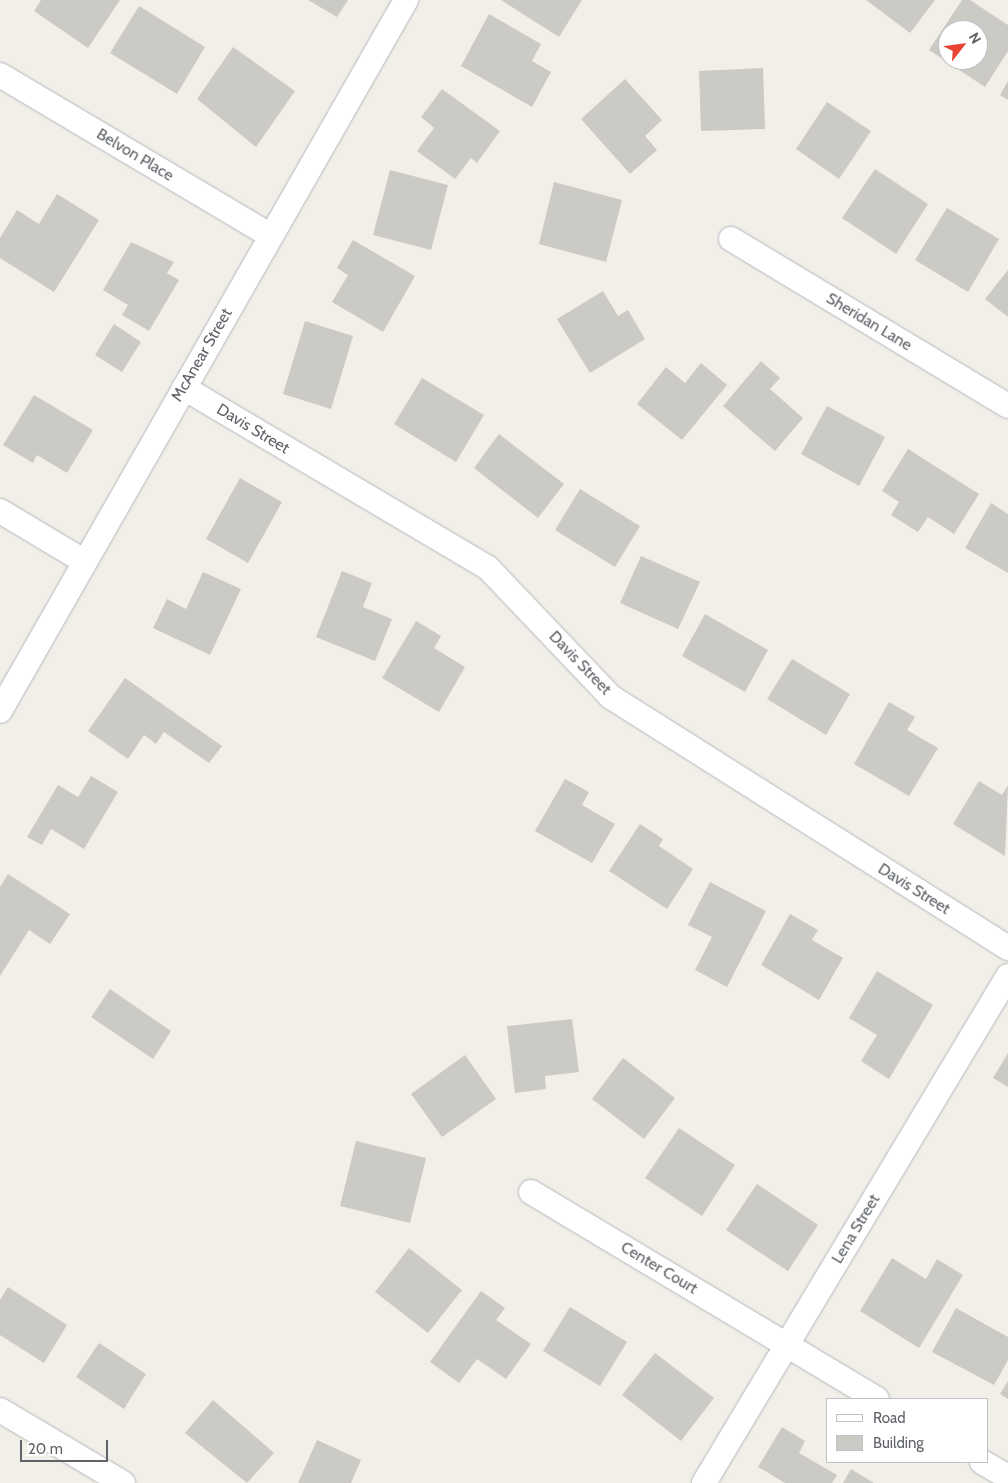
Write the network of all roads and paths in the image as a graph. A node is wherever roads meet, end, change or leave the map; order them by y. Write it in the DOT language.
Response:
graph roads {
  1 [pos="406,0"];
  2 [pos="0,75"];
  3 [pos="270,235"];
  4 [pos="731,239"];
  5 [pos="184,388"];
  6 [pos="1008,406"];
  7 [pos="0,511"];
  8 [pos="82,560"];
  9 [pos="0,710"];
  10 [pos="1008,948"];
  11 [pos="1008,976"];
  12 [pos="531,1192"];
  13 [pos="787,1345"];
  14 [pos="875,1398"];
  15 [pos="0,1410"];
  16 [pos="984,1463"];
  17 [pos="1008,1477"];
  18 [pos="123,1483"];
  19 [pos="704,1483"];
  1 -- 3 [label="street, McAnear Street"];
  2 -- 3 [label="street, Belvon Place"];
  3 -- 5 [label="street, McAnear Street"];
  4 -- 6 [label="street, Sheridan Lane"];
  5 -- 8 [label="street, McAnear Street"];
  5 -- 10 [label="street, Davis Street"];
  7 -- 8 [label="street"];
  8 -- 9 [label="street, McAnear Street"];
  11 -- 13 [label="street, Lena Street"];
  12 -- 13 [label="street, Center Court"];
  13 -- 14 [label="street, Center Court"];
  13 -- 19 [label="street, Lena Street"];
  15 -- 18 [label="street"];
  16 -- 17 [label="street"];
}
